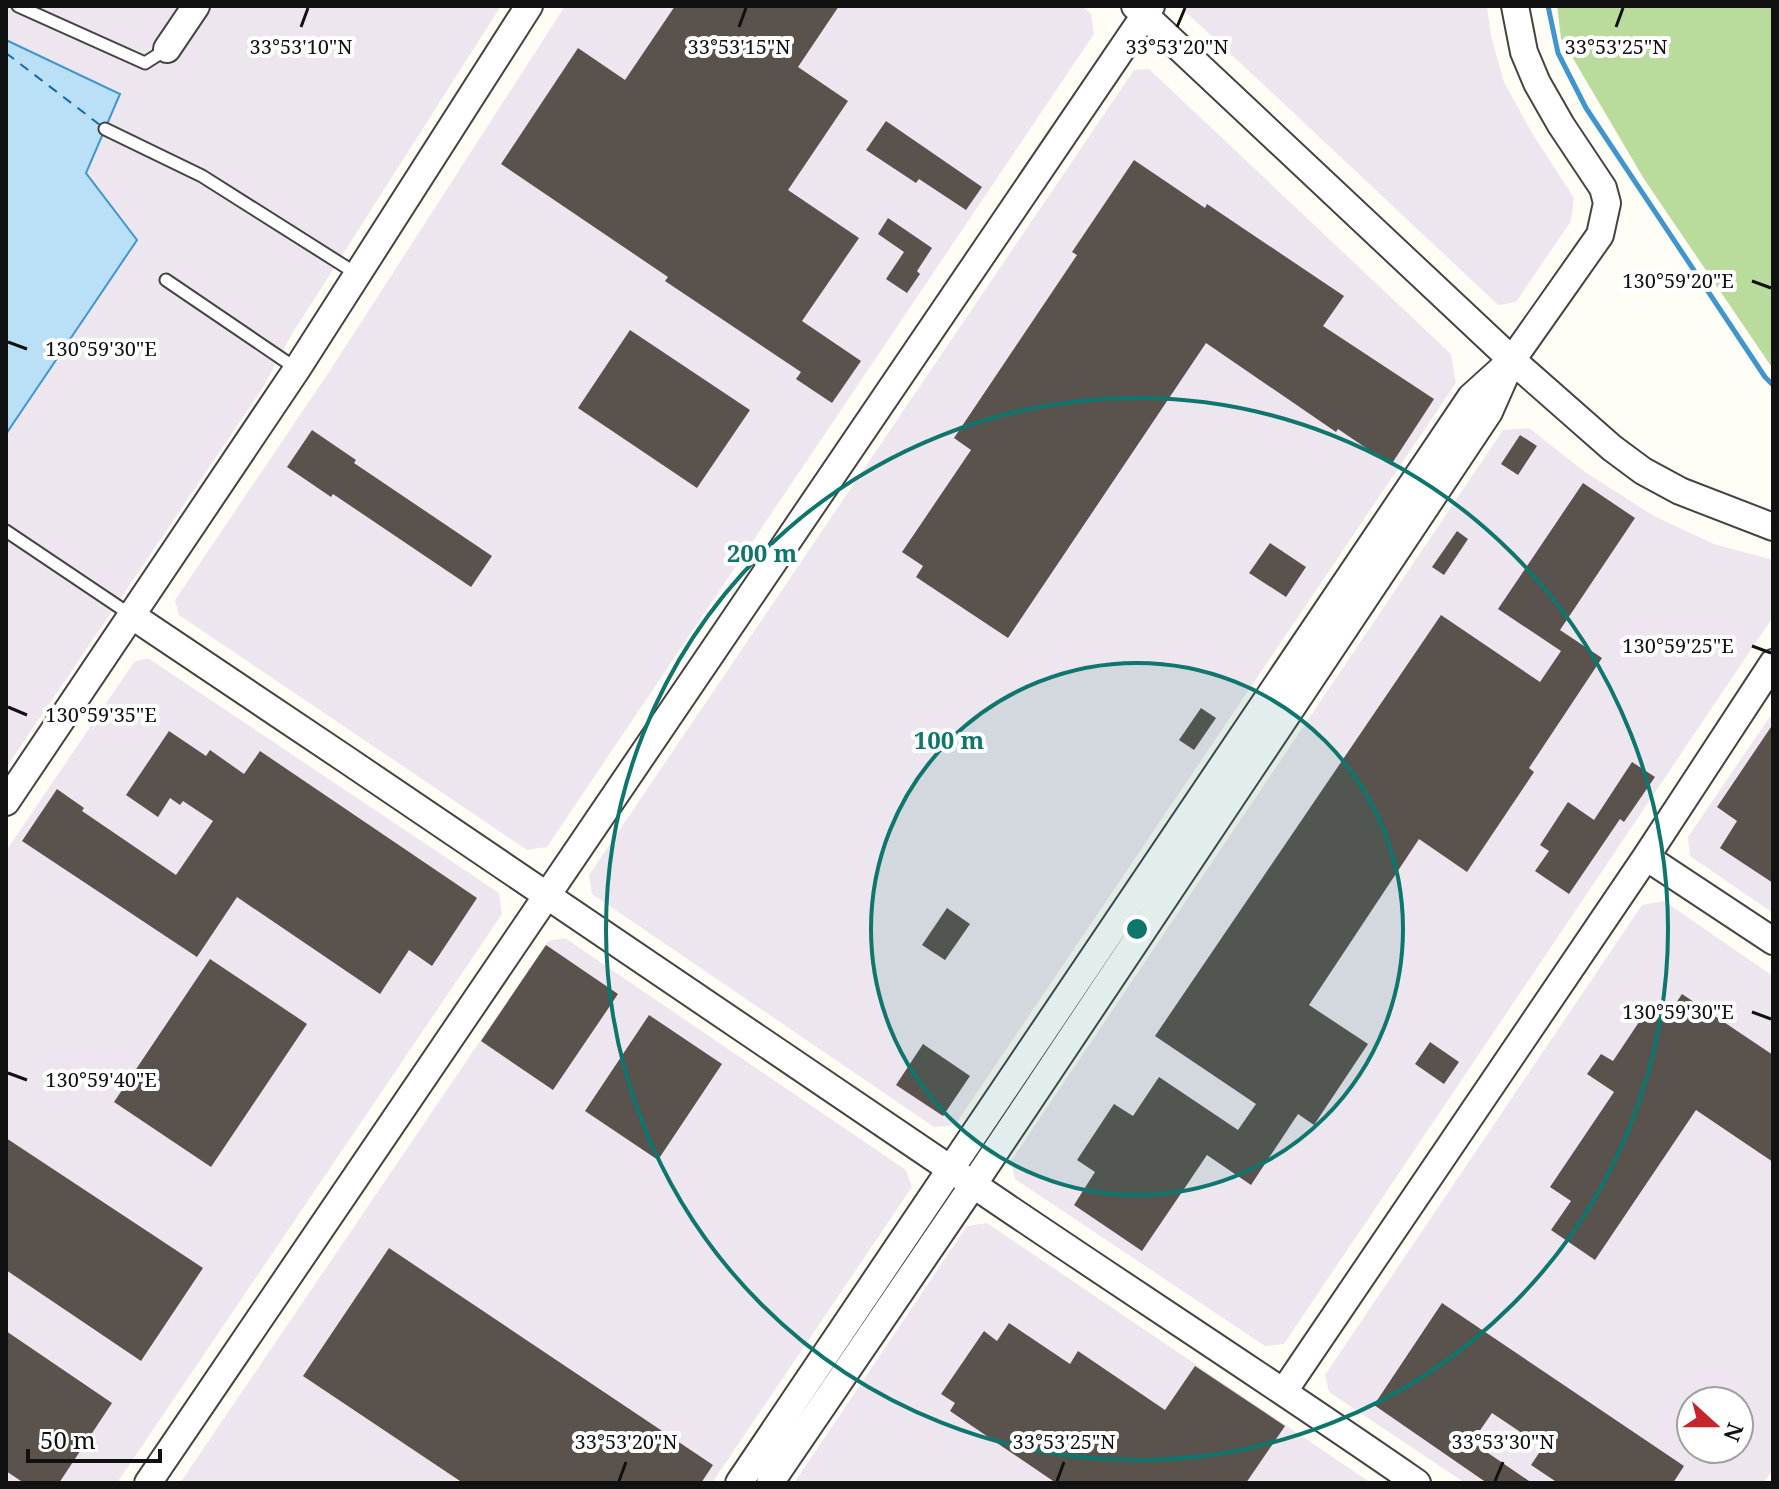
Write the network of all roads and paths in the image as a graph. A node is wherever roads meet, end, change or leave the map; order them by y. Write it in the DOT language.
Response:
graph roads {
  1 [pos="18,6"];
  2 [pos="196,6"];
  3 [pos="529,6"];
  4 [pos="1515,6"];
  5 [pos="1144,9"];
  6 [pos="167,49"];
  7 [pos="105,129"];
  8 [pos="358,275"];
  9 [pos="166,280"];
  10 [pos="1512,360"];
  11 [pos="297,369"];
  12 [pos="1773,527"];
  13 [pos="6,531"];
  14 [pos="131,615"];
  15 [pos="1773,663"];
  16 [pos="6,802"];
  17 [pos="1646,857"];
  18 [pos="547,893"];
  19 [pos="1773,941"];
  20 [pos="951,1169"];
  21 [pos="973,1185"];
  22 [pos="1284,1391"];
  23 [pos="148,1483"];
  24 [pos="739,1483"];
  25 [pos="770,1483"];
  26 [pos="1417,1483"];
  1 -- 6 [label="lane"];
  2 -- 6 [label="street"];
  3 -- 8 [label="street"];
  4 -- 10 [label="street"];
  5 -- 10 [label="street"];
  5 -- 18 [label="street"];
  7 -- 8 [label="lane"];
  8 -- 11 [label="street"];
  9 -- 11 [label="lane"];
  10 -- 12 [label="street"];
  10 -- 20 [label="street"];
  10 -- 21 [label="street"];
  11 -- 14 [label="street"];
  13 -- 14 [label="lane"];
  14 -- 16 [label="street"];
  14 -- 18 [label="street"];
  15 -- 17 [label="street"];
  17 -- 19 [label="street"];
  17 -- 22 [label="street"];
  18 -- 20 [label="street"];
  18 -- 23 [label="street"];
  20 -- 21 [label="street"];
  20 -- 24 [label="street"];
  21 -- 22 [label="street"];
  21 -- 25 [label="street"];
  22 -- 26 [label="street"];
}
